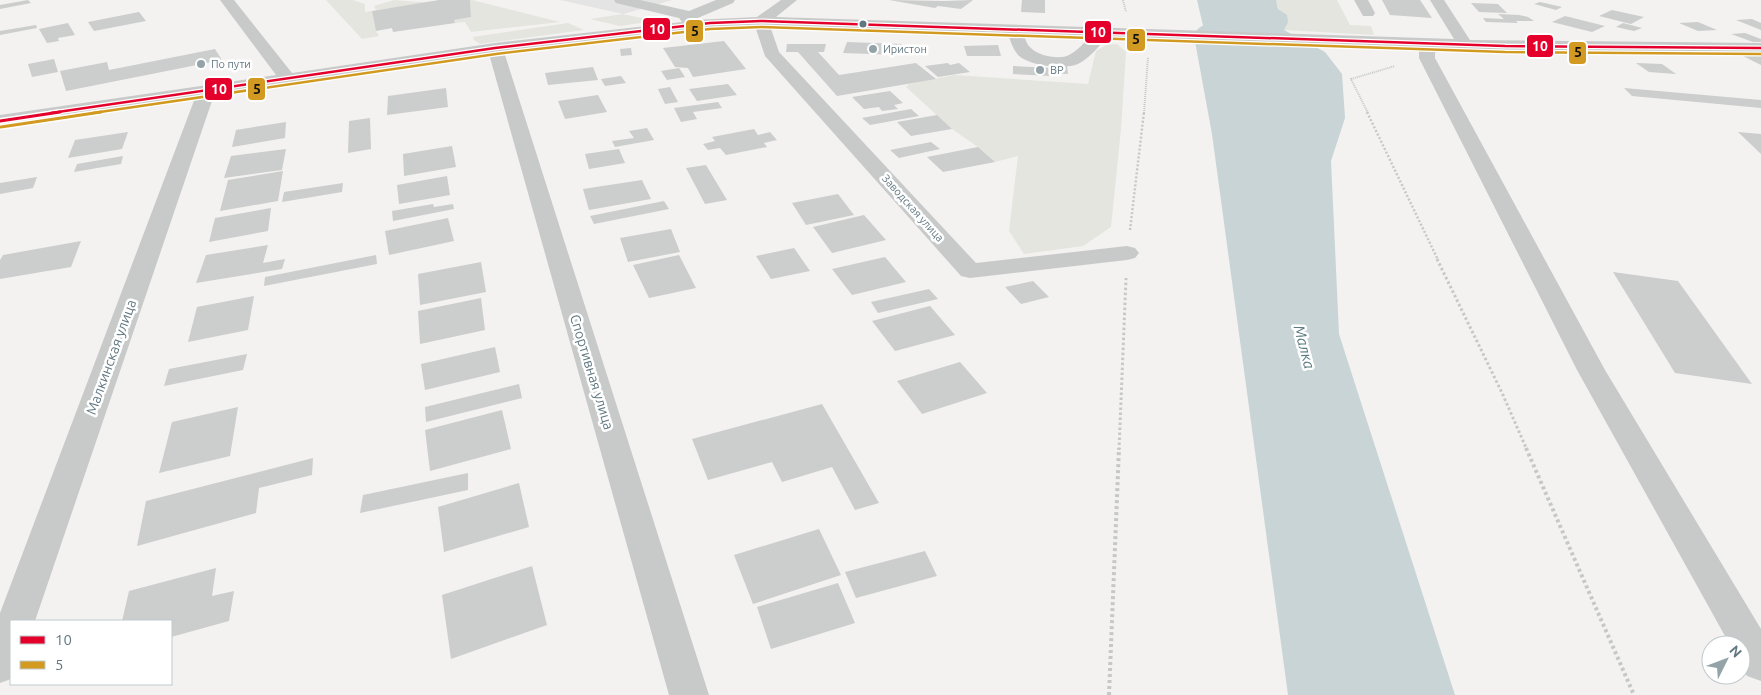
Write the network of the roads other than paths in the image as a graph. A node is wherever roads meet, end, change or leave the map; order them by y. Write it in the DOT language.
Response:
graph roads {
  1 [pos="227,0"];
  2 [pos="621,0"];
  3 [pos="728,0"];
  4 [pos="790,0"];
  5 [pos="1437,0"];
  6 [pos="691,16"];
  7 [pos="761,22"];
  8 [pos="662,27"];
  9 [pos="1014,28"];
  10 [pos="1103,32"];
  11 [pos="1465,44"];
  12 [pos="495,48"];
  13 [pos="1761,48"];
  14 [pos="1433,50"];
  15 [pos="288,79"];
  16 [pos="206,92"];
  17 [pos="0,121"];
  18 [pos="1128,252"];
  19 [pos="16,620"];
  20 [pos="10,638"];
  21 [pos="1761,664"];
  22 [pos="0,666"];
  23 [pos="689,695"];
  1 -- 15 [label="street"];
  2 -- 6 [label="street"];
  3 -- 6 [label="street"];
  4 -- 7 [label="street"];
  5 -- 11 [label="street"];
  6 -- 8 [label="street"];
  7 -- 8 [label="street"];
  7 -- 9 [label="street"];
  7 -- 18 [label="street, Заводская улица"];
  8 -- 12 [label="street"];
  9 -- 10 [label="street"];
  9 -- 10 [label="street"];
  10 -- 14 [label="street"];
  11 -- 13 [label="street"];
  11 -- 14 [label="street"];
  12 -- 15 [label="street"];
  12 -- 23 [label="street, Спортивная улица"];
  14 -- 21 [label="street"];
  15 -- 16 [label="street"];
  16 -- 17 [label="street"];
  16 -- 19 [label="street, Малкинская улица"];
  20 -- 22 [label="street"];
}
